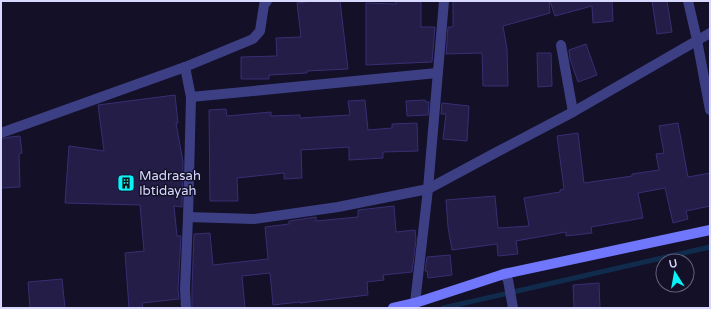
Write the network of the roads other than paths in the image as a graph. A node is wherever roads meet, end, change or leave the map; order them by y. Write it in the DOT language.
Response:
graph roads {
  1 [pos="267,1"];
  2 [pos="444,1"];
  3 [pos="688,1"];
  4 [pos="710,33"];
  5 [pos="697,40"];
  6 [pos="561,44"];
  7 [pos="185,67"];
  8 [pos="437,73"];
  9 [pos="191,97"];
  10 [pos="710,110"];
  11 [pos="573,112"];
  12 [pos="1,133"];
  13 [pos="428,189"];
  14 [pos="188,217"];
  15 [pos="710,230"];
  16 [pos="506,277"];
  17 [pos="415,303"];
  18 [pos="513,305"];
  19 [pos="186,308"];
  20 [pos="393,308"];
  1 -- 7 [label="street"];
  2 -- 8 [label="street"];
  3 -- 5 [label="street"];
  4 -- 5 [label="street"];
  5 -- 10 [label="street"];
  5 -- 11 [label="street"];
  6 -- 11 [label="street"];
  7 -- 9 [label="street"];
  7 -- 12 [label="street"];
  8 -- 9 [label="street"];
  8 -- 13 [label="street"];
  9 -- 14 [label="street"];
  11 -- 13 [label="street"];
  13 -- 14 [label="street"];
  13 -- 17 [label="street"];
  14 -- 19 [label="street"];
  15 -- 16 [label="main road"];
  16 -- 17 [label="main road"];
  16 -- 18 [label="street"];
  17 -- 20 [label="main road"];
}
